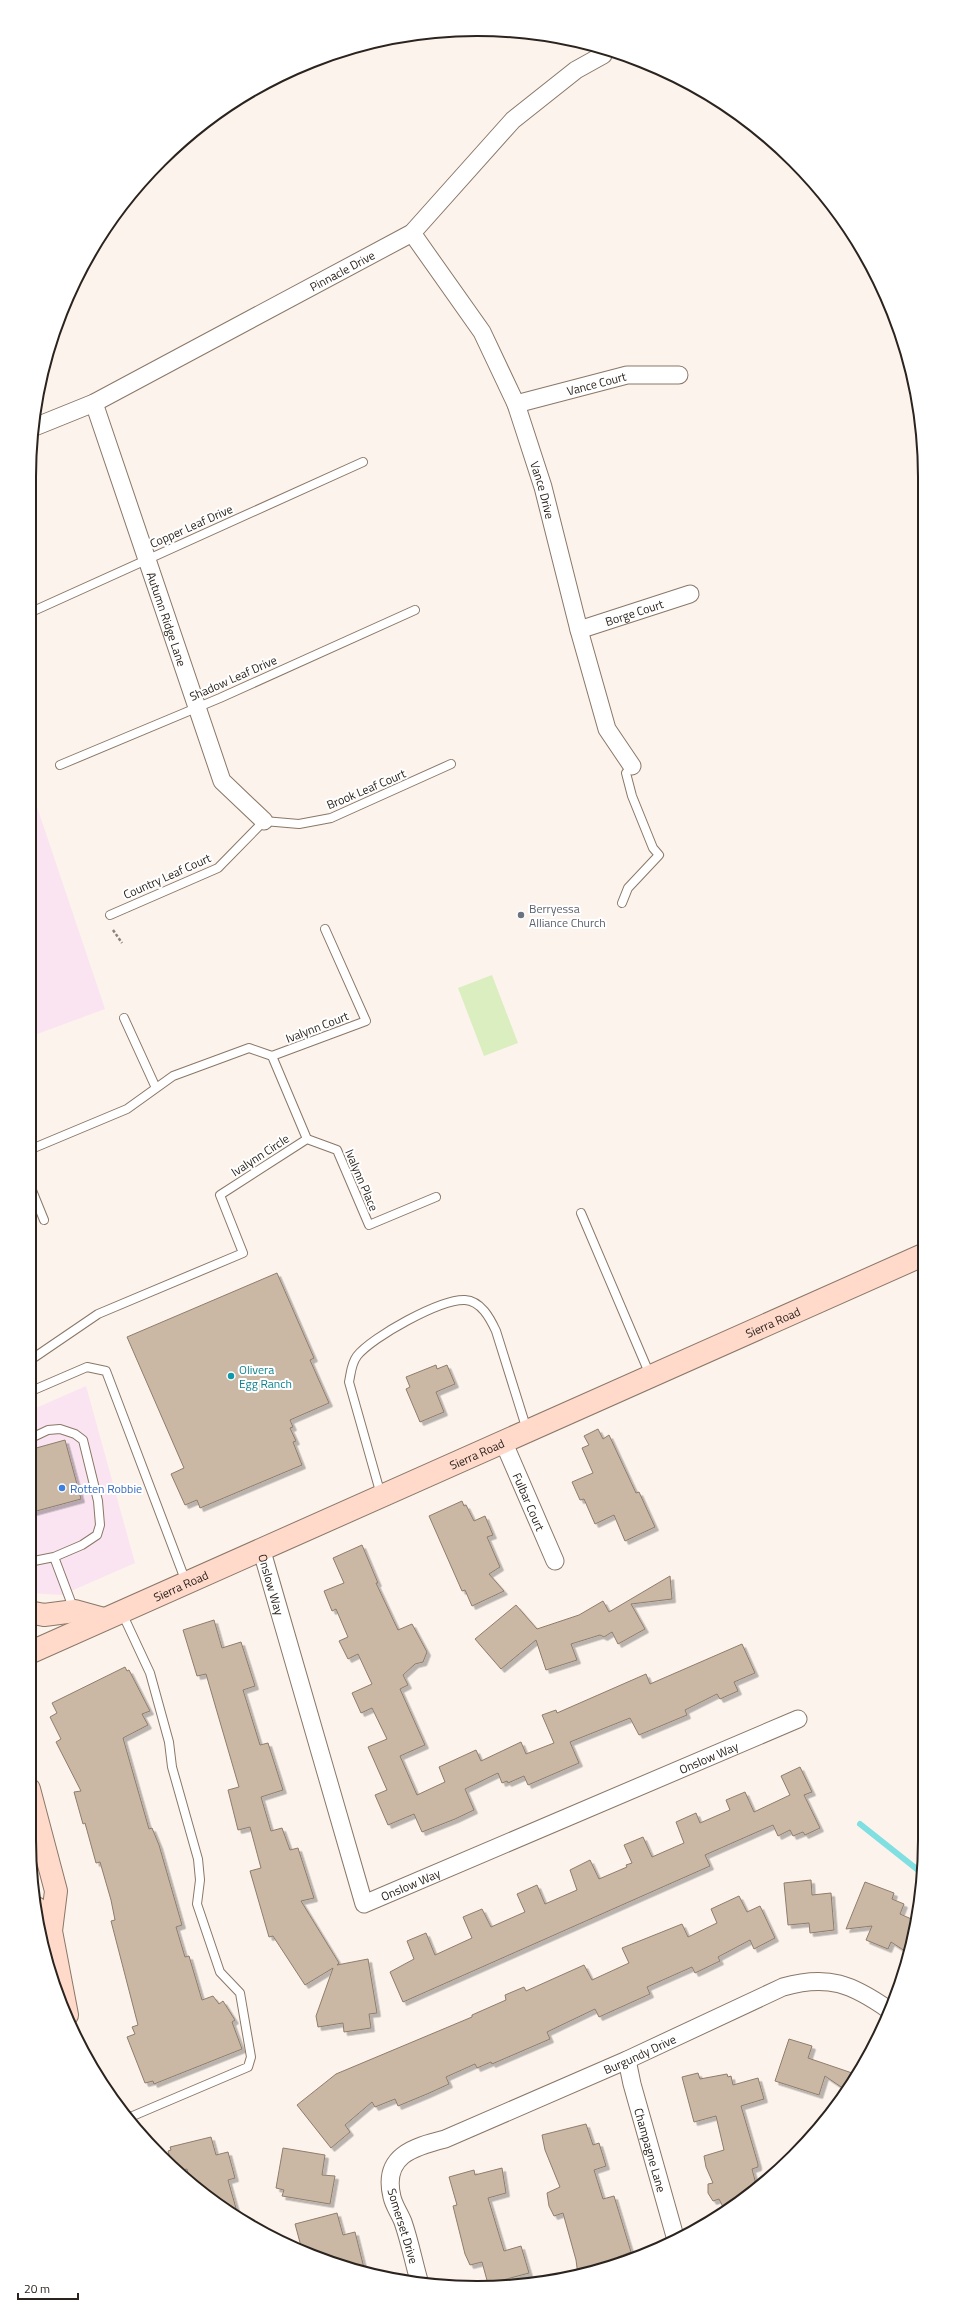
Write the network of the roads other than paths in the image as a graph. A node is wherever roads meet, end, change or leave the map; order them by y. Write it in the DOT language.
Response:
graph roads {
  1 [pos="603,54"];
  2 [pos="412,233"];
  3 [pos="679,375"];
  4 [pos="94,403"];
  5 [pos="516,404"];
  6 [pos="39,425"];
  7 [pos="363,462"];
  8 [pos="148,559"];
  9 [pos="690,594"];
  10 [pos="36,610"];
  11 [pos="415,610"];
  12 [pos="579,630"];
  13 [pos="197,707"];
  14 [pos="451,764"];
  15 [pos="60,765"];
  16 [pos="632,766"];
  17 [pos="264,821"];
  18 [pos="622,903"];
  19 [pos="110,915"];
  20 [pos="325,929"];
  21 [pos="124,1018"];
  22 [pos="272,1056"];
  23 [pos="156,1088"];
  24 [pos="307,1139"];
  25 [pos="36,1147"];
  26 [pos="436,1197"];
  27 [pos="36,1200"];
  28 [pos="581,1213"];
  29 [pos="44,1220"];
  30 [pos="918,1257"];
  31 [pos="36,1356"];
  32 [pos="650,1376"];
  33 [pos="36,1389"];
  34 [pos="527,1430"];
  35 [pos="36,1436"];
  36 [pos="503,1441"];
  37 [pos="380,1495"];
  38 [pos="261,1548"];
  39 [pos="54,1557"];
  40 [pos="36,1561"];
  41 [pos="555,1561"];
  42 [pos="186,1582"];
  43 [pos="75,1611"];
  44 [pos="36,1613"];
  45 [pos="113,1616"];
  46 [pos="36,1649"];
  47 [pos="798,1719"];
  48 [pos="36,1815"];
  49 [pos="45,1928"];
  50 [pos="885,2007"];
  51 [pos="627,2060"];
  52 [pos="133,2116"];
  53 [pos="393,2167"];
  54 [pos="674,2235"];
  55 [pos="418,2277"];
  1 -- 2 [label="street, Pinnacle Drive"];
  2 -- 4 [label="street, Pinnacle Drive"];
  2 -- 5 [label="street, Vance Drive"];
  3 -- 5 [label="street, Vance Court"];
  4 -- 6 [label="street, Pinnacle Drive"];
  4 -- 8 [label="street, Autumn Ridge Lane"];
  5 -- 12 [label="street, Vance Drive"];
  7 -- 8 [label="lane, Copper Leaf Drive"];
  8 -- 10 [label="lane, Copper Leaf Drive"];
  8 -- 13 [label="street, Autumn Ridge Lane"];
  9 -- 12 [label="street, Borge Court"];
  11 -- 13 [label="lane, Shadow Leaf Drive"];
  12 -- 16 [label="street, Vance Drive"];
  13 -- 15 [label="lane, Shadow Leaf Drive"];
  13 -- 17 [label="street, Autumn Ridge Lane"];
  14 -- 17 [label="lane, Brook Leaf Court"];
  16 -- 18 [label="lane"];
  17 -- 19 [label="lane, Country Leaf Court"];
  20 -- 22 [label="lane, Ivalynn Court"];
  21 -- 23 [label="lane"];
  22 -- 23 [label="lane"];
  22 -- 24 [label="lane, Ivalynn Circle"];
  23 -- 25 [label="lane"];
  24 -- 26 [label="lane, Ivalynn Place"];
  24 -- 31 [label="lane, Ivalynn Circle"];
  27 -- 29 [label="lane"];
  28 -- 32 [label="lane"];
  30 -- 32 [label="street, Sierra Road"];
  32 -- 34 [label="street, Sierra Road"];
  33 -- 42 [label="lane"];
  34 -- 36 [label="street, Sierra Road"];
  34 -- 37 [label="lane"];
  35 -- 39 [label="lane"];
  36 -- 37 [label="street, Sierra Road"];
  36 -- 41 [label="street, Fulbar Court"];
  37 -- 38 [label="street, Sierra Road"];
  38 -- 42 [label="street, Sierra Road"];
  38 -- 47 [label="street, Onslow Way"];
  39 -- 40 [label="lane"];
  39 -- 43 [label="lane"];
  42 -- 45 [label="street, Sierra Road"];
  43 -- 44 [label="street"];
  43 -- 45 [label="street"];
  45 -- 46 [label="street, Sierra Road"];
  45 -- 52 [label="lane"];
  48 -- 49 [label="street"];
  50 -- 51 [label="street, Burgundy Drive"];
  51 -- 53 [label="street, Burgundy Drive"];
  51 -- 54 [label="street, Champagne Lane"];
  53 -- 55 [label="street, Somerset Drive"];
}
